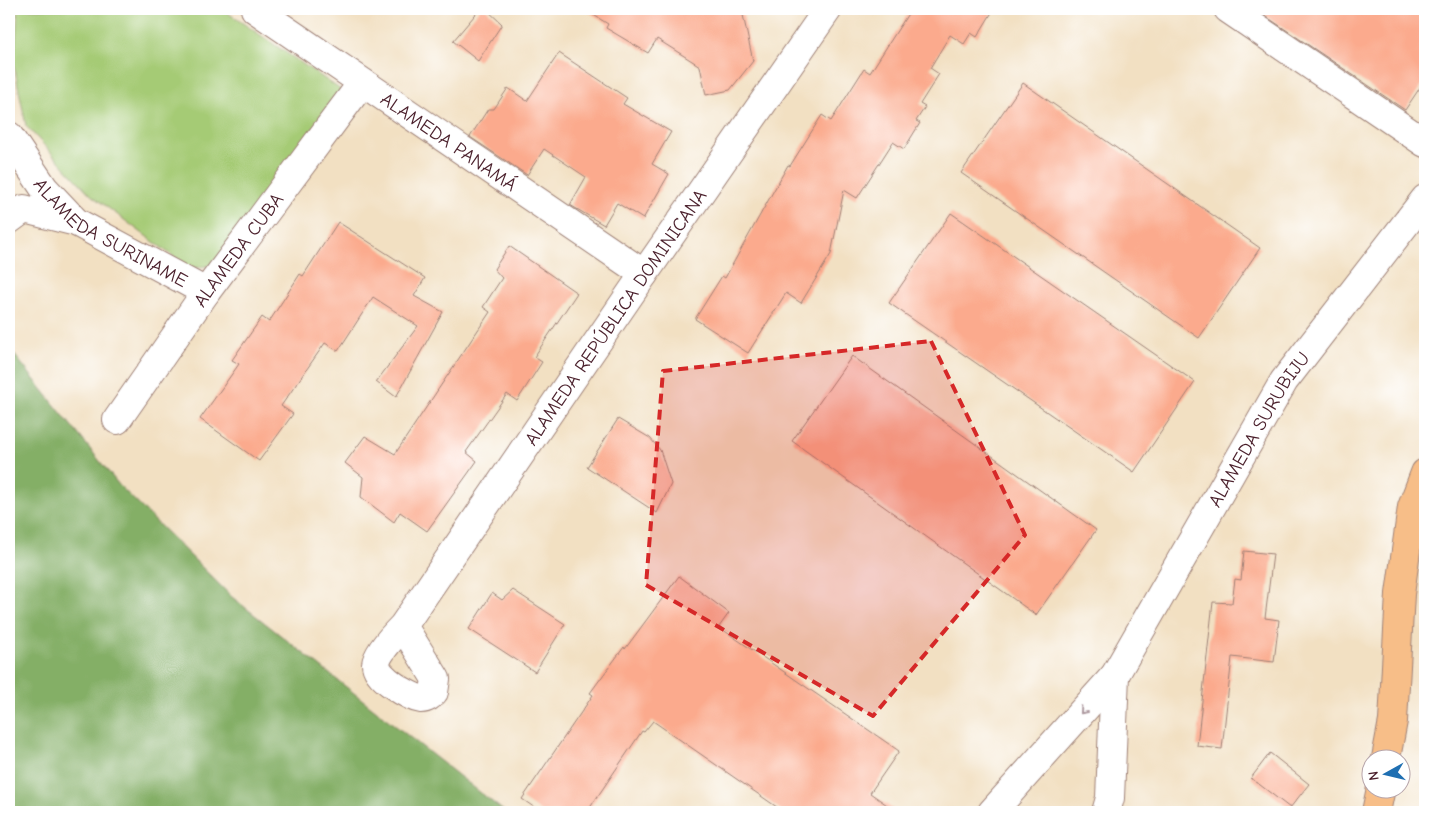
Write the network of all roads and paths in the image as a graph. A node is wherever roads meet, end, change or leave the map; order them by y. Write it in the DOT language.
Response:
graph roads {
  1 [pos="255,9"];
  2 [pos="1228,9"];
  3 [pos="826,10"];
  4 [pos="362,83"];
  5 [pos="9,136"];
  6 [pos="1425,143"];
  7 [pos="1425,199"];
  8 [pos="9,220"];
  9 [pos="76,222"];
  10 [pos="644,274"];
  11 [pos="206,292"];
  12 [pos="117,420"];
  13 [pos="1425,473"];
  14 [pos="403,626"];
  15 [pos="1115,675"];
  16 [pos="1388,748"];
  17 [pos="1378,798"];
  18 [pos="992,812"];
  19 [pos="1106,812"];
  20 [pos="1376,812"];
  1 -- 4 [label="street, ALAMEDA PANAMÁ"];
  2 -- 6 [label="street"];
  3 -- 10 [label="street, ALAMEDA REPÚBLICA DOMINICANA"];
  4 -- 10 [label="street, ALAMEDA PANAMÁ"];
  4 -- 11 [label="street, ALAMEDA CUBA"];
  5 -- 9 [label="street, ALAMEDA SURINAME"];
  7 -- 15 [label="street, ALAMEDA SURUBIJU"];
  8 -- 9 [label="street"];
  9 -- 11 [label="street, ALAMEDA SURINAME"];
  10 -- 14 [label="street, ALAMEDA REPÚBLICA DOMINICANA"];
  11 -- 12 [label="street, ALAMEDA CUBA"];
  13 -- 16 [label="main road"];
  15 -- 18 [label="street, ALAMEDA SURUBIJU, one-way"];
  15 -- 19 [label="street, ALAMEDA SURUBIJU"];
  17 -- 20 [label="main road"];
}
